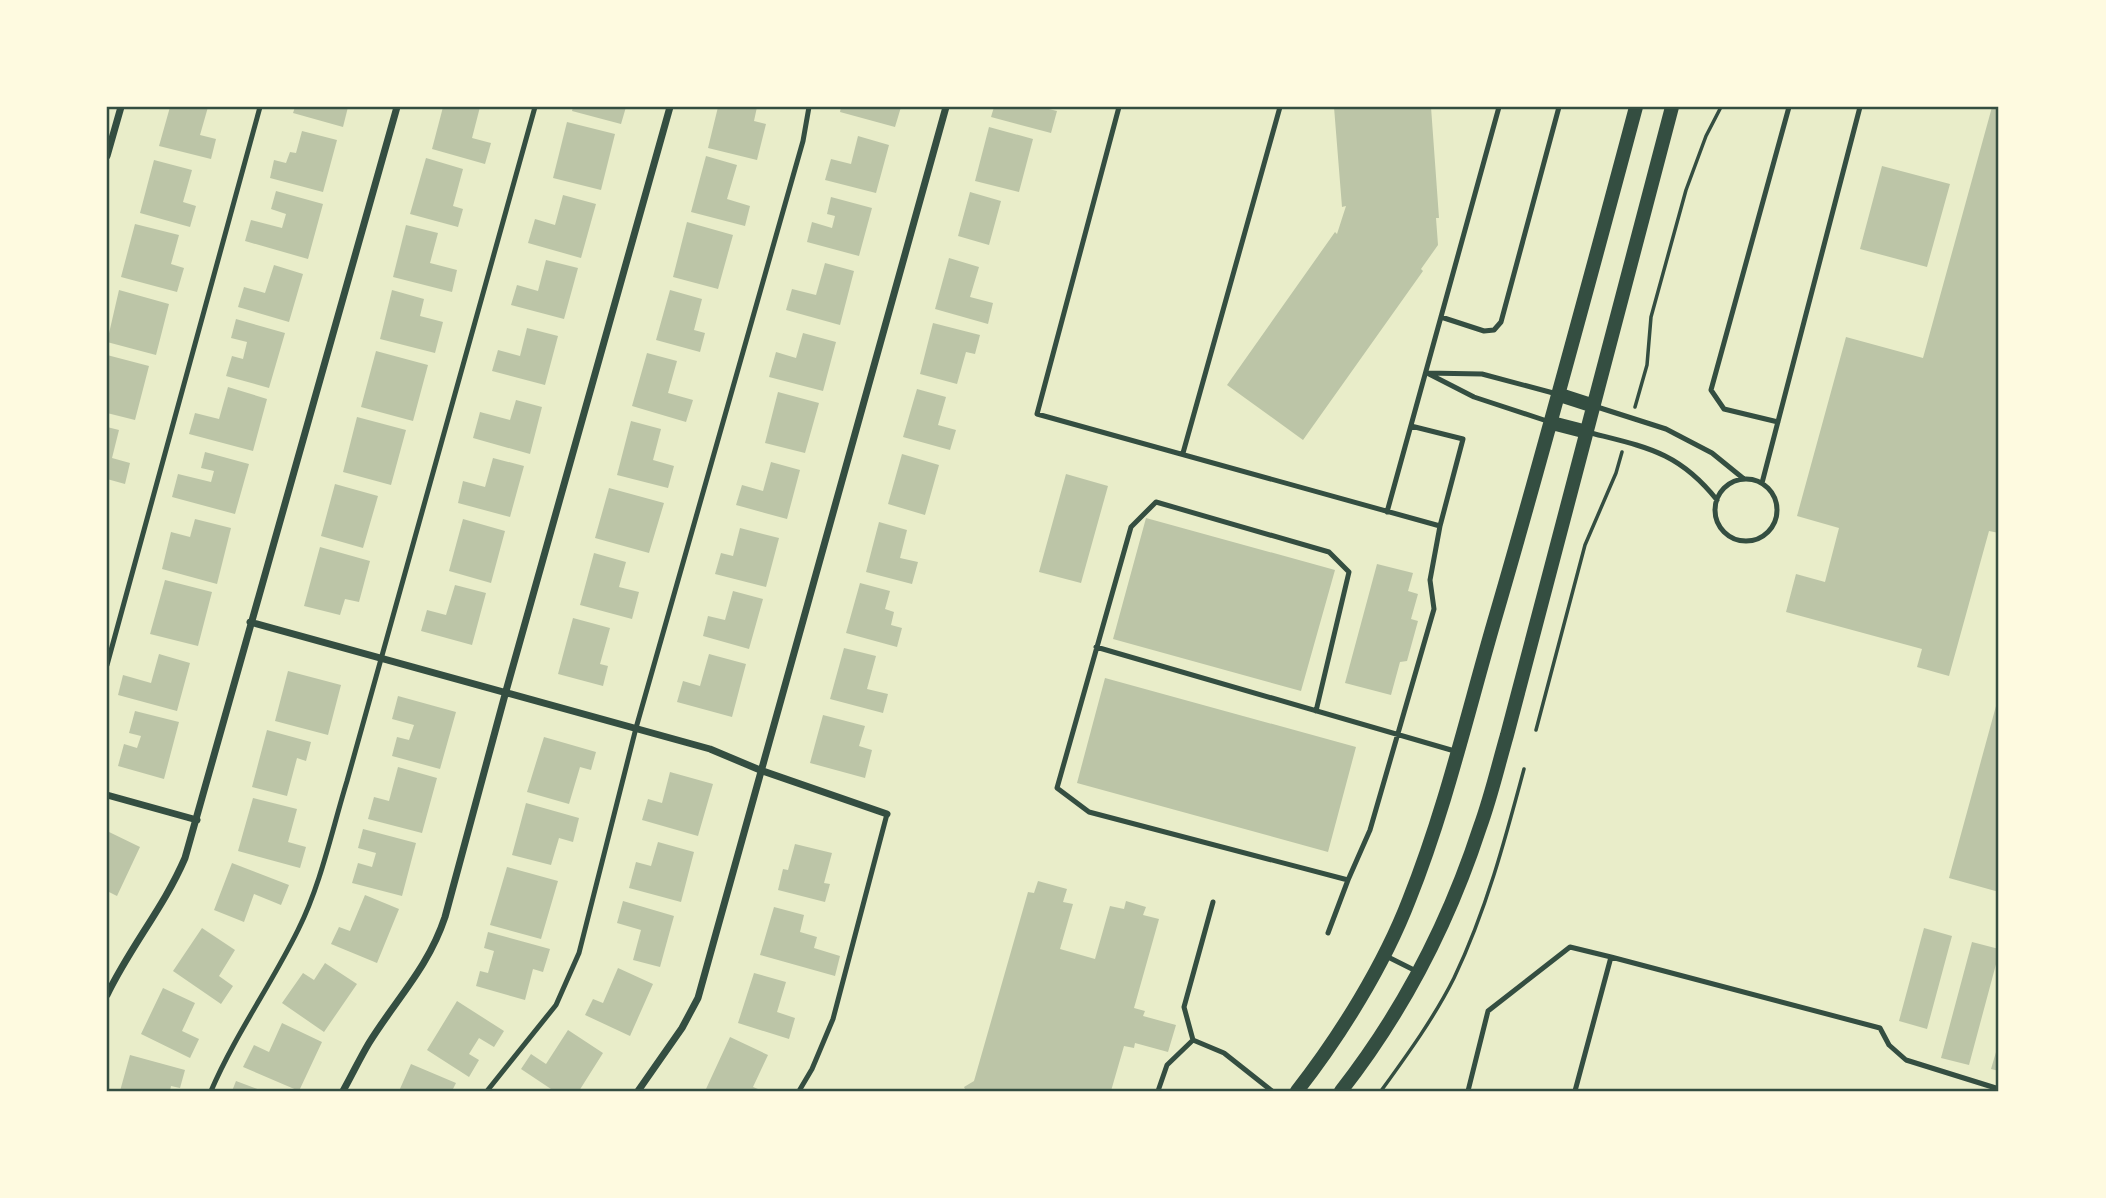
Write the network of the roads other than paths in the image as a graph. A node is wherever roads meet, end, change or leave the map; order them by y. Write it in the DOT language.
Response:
graph roads {
  1 [pos="121,107"];
  2 [pos="260,107"];
  3 [pos="397,107"];
  4 [pos="535,107"];
  5 [pos="670,107"];
  6 [pos="809,107"];
  7 [pos="946,107"];
  8 [pos="1119,107"];
  9 [pos="1280,107"];
  10 [pos="1499,107"];
  11 [pos="1559,107"];
  12 [pos="1636,107"];
  13 [pos="1672,107"];
  14 [pos="1789,107"];
  15 [pos="1860,107"];
  16 [pos="107,156"];
  17 [pos="1441,317"];
  18 [pos="1426,373"];
  19 [pos="1560,395"];
  20 [pos="1594,405"];
  21 [pos="1552,422"];
  22 [pos="1778,422"];
  23 [pos="1411,426"];
  24 [pos="1587,432"];
  25 [pos="1183,453"];
  26 [pos="1744,479"];
  27 [pos="1762,483"];
  28 [pos="1717,501"];
  29 [pos="1387,512"];
  30 [pos="1440,526"];
  31 [pos="250,622"];
  32 [pos="1096,647"];
  33 [pos="380,657"];
  34 [pos="107,665"];
  35 [pos="506,691"];
  36 [pos="1316,711"];
  37 [pos="636,728"];
  38 [pos="1399,735"];
  39 [pos="1458,752"];
  40 [pos="760,770"];
  41 [pos="107,795"];
  42 [pos="887,814"];
  43 [pos="197,820"];
  44 [pos="1348,880"];
  45 [pos="1213,902"];
  46 [pos="1328,933"];
  47 [pos="1384,955"];
  48 [pos="1611,957"];
  49 [pos="1419,972"];
  50 [pos="107,995"];
  51 [pos="1193,1040"];
  52 [pos="1999,1089"];
  53 [pos="211,1091"];
  54 [pos="343,1091"];
  55 [pos="486,1091"];
  56 [pos="638,1091"];
  57 [pos="799,1091"];
  58 [pos="1158,1091"];
  59 [pos="1272,1091"];
  60 [pos="1297,1091"];
  61 [pos="1341,1091"];
  62 [pos="1468,1091"];
  63 [pos="1575,1091"];
  1 -- 16 [label="street"];
  2 -- 34 [label="lane"];
  3 -- 31 [label="street"];
  4 -- 33 [label="lane"];
  5 -- 35 [label="street"];
  6 -- 37 [label="lane"];
  7 -- 40 [label="street"];
  8 -- 25 [label="lane"];
  9 -- 25 [label="lane"];
  10 -- 17 [label="lane"];
  11 -- 17 [label="lane"];
  12 -- 19 [label="main road"];
  13 -- 20 [label="main road"];
  14 -- 22 [label="lane"];
  15 -- 22 [label="lane"];
  17 -- 18 [label="lane"];
  18 -- 19 [label="lane"];
  18 -- 21 [label="lane"];
  18 -- 23 [label="lane"];
  19 -- 20 [label="main road"];
  19 -- 21 [label="main road"];
  20 -- 24 [label="main road"];
  20 -- 26 [label="lane"];
  21 -- 24 [label="main road"];
  21 -- 39 [label="main road"];
  22 -- 27 [label="lane"];
  23 -- 29 [label="lane"];
  23 -- 30 [label="lane"];
  24 -- 28 [label="lane"];
  24 -- 49 [label="main road"];
  25 -- 29 [label="lane"];
  26 -- 27 [label="lane"];
  26 -- 28 [label="lane"];
  27 -- 28 [label="lane"];
  29 -- 30 [label="lane"];
  30 -- 38 [label="lane"];
  31 -- 33 [label="street"];
  31 -- 43 [label="street"];
  32 -- 36 [label="lane"];
  32 -- 36 [label="lane"];
  32 -- 44 [label="lane"];
  33 -- 35 [label="street"];
  33 -- 53 [label="lane"];
  35 -- 37 [label="street"];
  35 -- 54 [label="street"];
  36 -- 38 [label="lane"];
  37 -- 40 [label="street"];
  37 -- 55 [label="lane"];
  38 -- 39 [label="lane"];
  38 -- 44 [label="lane"];
  39 -- 47 [label="main road"];
  40 -- 42 [label="street"];
  40 -- 56 [label="street"];
  41 -- 43 [label="street"];
  42 -- 57 [label="lane"];
  43 -- 50 [label="street"];
  44 -- 46 [label="lane"];
  45 -- 51 [label="lane"];
  47 -- 49 [label="lane"];
  47 -- 60 [label="main road"];
  48 -- 52 [label="lane"];
  48 -- 62 [label="lane"];
  48 -- 63 [label="lane"];
  49 -- 61 [label="main road"];
  51 -- 58 [label="lane"];
  51 -- 59 [label="lane"];
}
